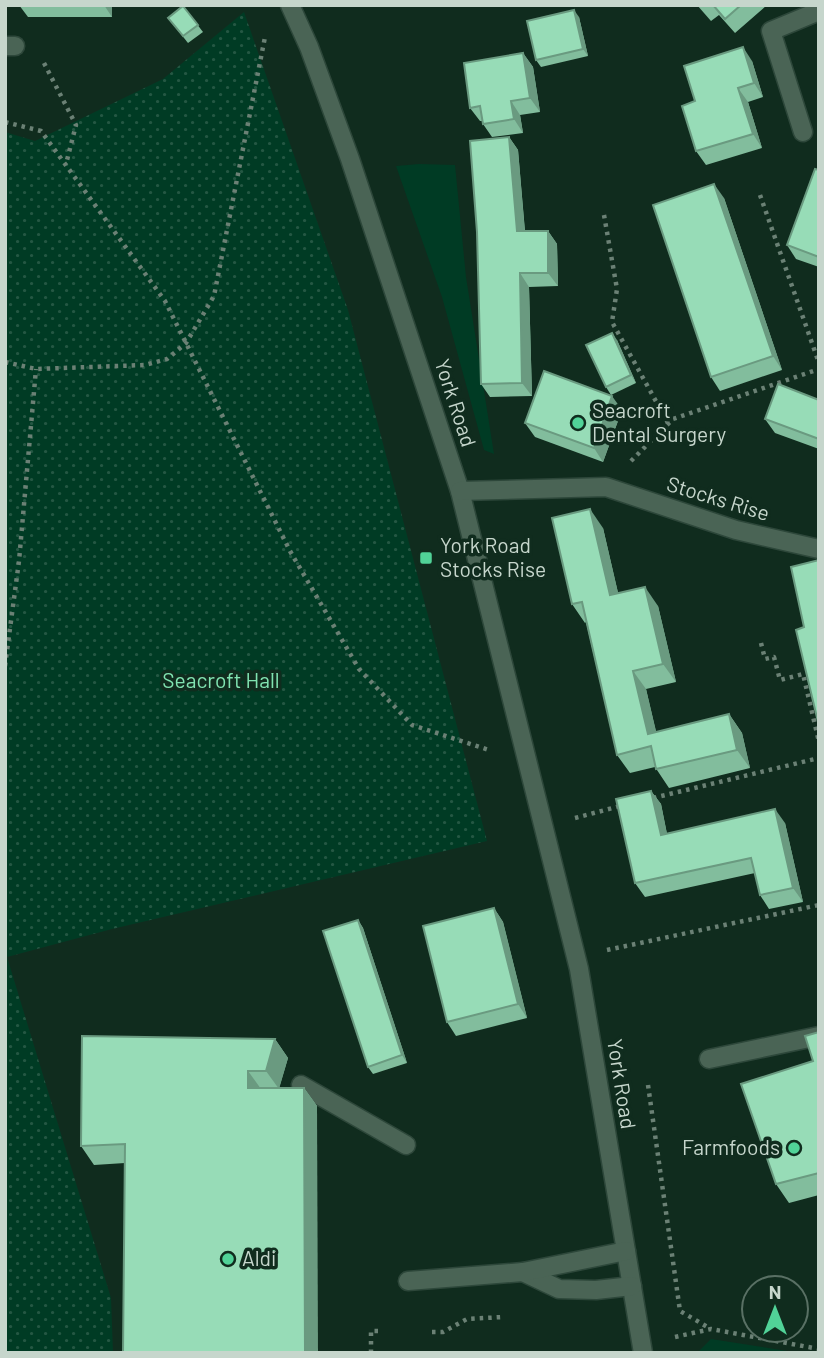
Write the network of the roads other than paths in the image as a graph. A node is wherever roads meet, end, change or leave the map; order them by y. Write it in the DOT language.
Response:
graph roads {
  1 [pos="290,5"];
  2 [pos="819,11"];
  3 [pos="803,132"];
  4 [pos="460,491"];
  5 [pos="819,550"];
  6 [pos="819,1035"];
  7 [pos="709,1059"];
  8 [pos="301,1085"];
  9 [pos="406,1145"];
  10 [pos="626,1251"];
  11 [pos="523,1272"];
  12 [pos="408,1281"];
  13 [pos="632,1286"];
  14 [pos="643,1353"];
  1 -- 4 [label="street, York Road"];
  2 -- 3 [label="street"];
  4 -- 5 [label="street, Stocks Rise"];
  4 -- 10 [label="street, York Road"];
  6 -- 7 [label="street"];
  8 -- 9 [label="street"];
  10 -- 11 [label="street"];
  10 -- 13 [label="street, York Road"];
  11 -- 12 [label="street"];
  11 -- 13 [label="street"];
  13 -- 14 [label="street, York Road"];
}
